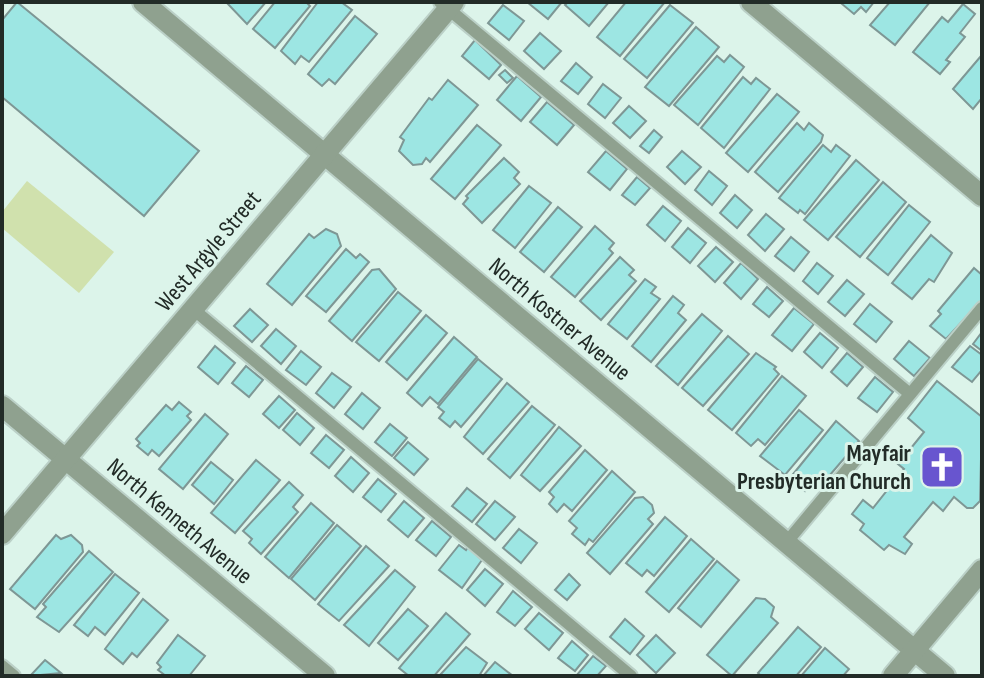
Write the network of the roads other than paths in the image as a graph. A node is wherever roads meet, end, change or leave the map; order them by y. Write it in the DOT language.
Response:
graph roads {
  1 [pos="143,2"];
  2 [pos="751,2"];
  3 [pos="447,4"];
  4 [pos="324,155"];
  5 [pos="982,196"];
  6 [pos="982,308"];
  7 [pos="193,309"];
  8 [pos="910,394"];
  9 [pos="2,406"];
  10 [pos="66,459"];
  11 [pos="2,534"];
  12 [pos="786,543"];
  13 [pos="982,570"];
  14 [pos="914,651"];
  15 [pos="2,666"];
  16 [pos="14,676"];
  17 [pos="325,676"];
  18 [pos="631,676"];
  19 [pos="893,676"];
  20 [pos="945,676"];
  1 -- 4 [label="street, North Kostner Avenue"];
  2 -- 5 [label="street"];
  3 -- 4 [label="street, West Argyle Street"];
  3 -- 8 [label="lane"];
  4 -- 7 [label="street, West Argyle Street"];
  4 -- 12 [label="street, North Kostner Avenue"];
  6 -- 8 [label="lane"];
  7 -- 10 [label="street, West Argyle Street"];
  7 -- 18 [label="lane"];
  8 -- 12 [label="lane"];
  9 -- 10 [label="street, North Kenneth Avenue"];
  10 -- 11 [label="street, West Argyle Street"];
  10 -- 17 [label="street, North Kenneth Avenue"];
  12 -- 14 [label="street, North Kostner Avenue"];
  13 -- 14 [label="street"];
  14 -- 19 [label="street"];
  14 -- 20 [label="street, North Kostner Avenue"];
  15 -- 16 [label="lane"];
}
